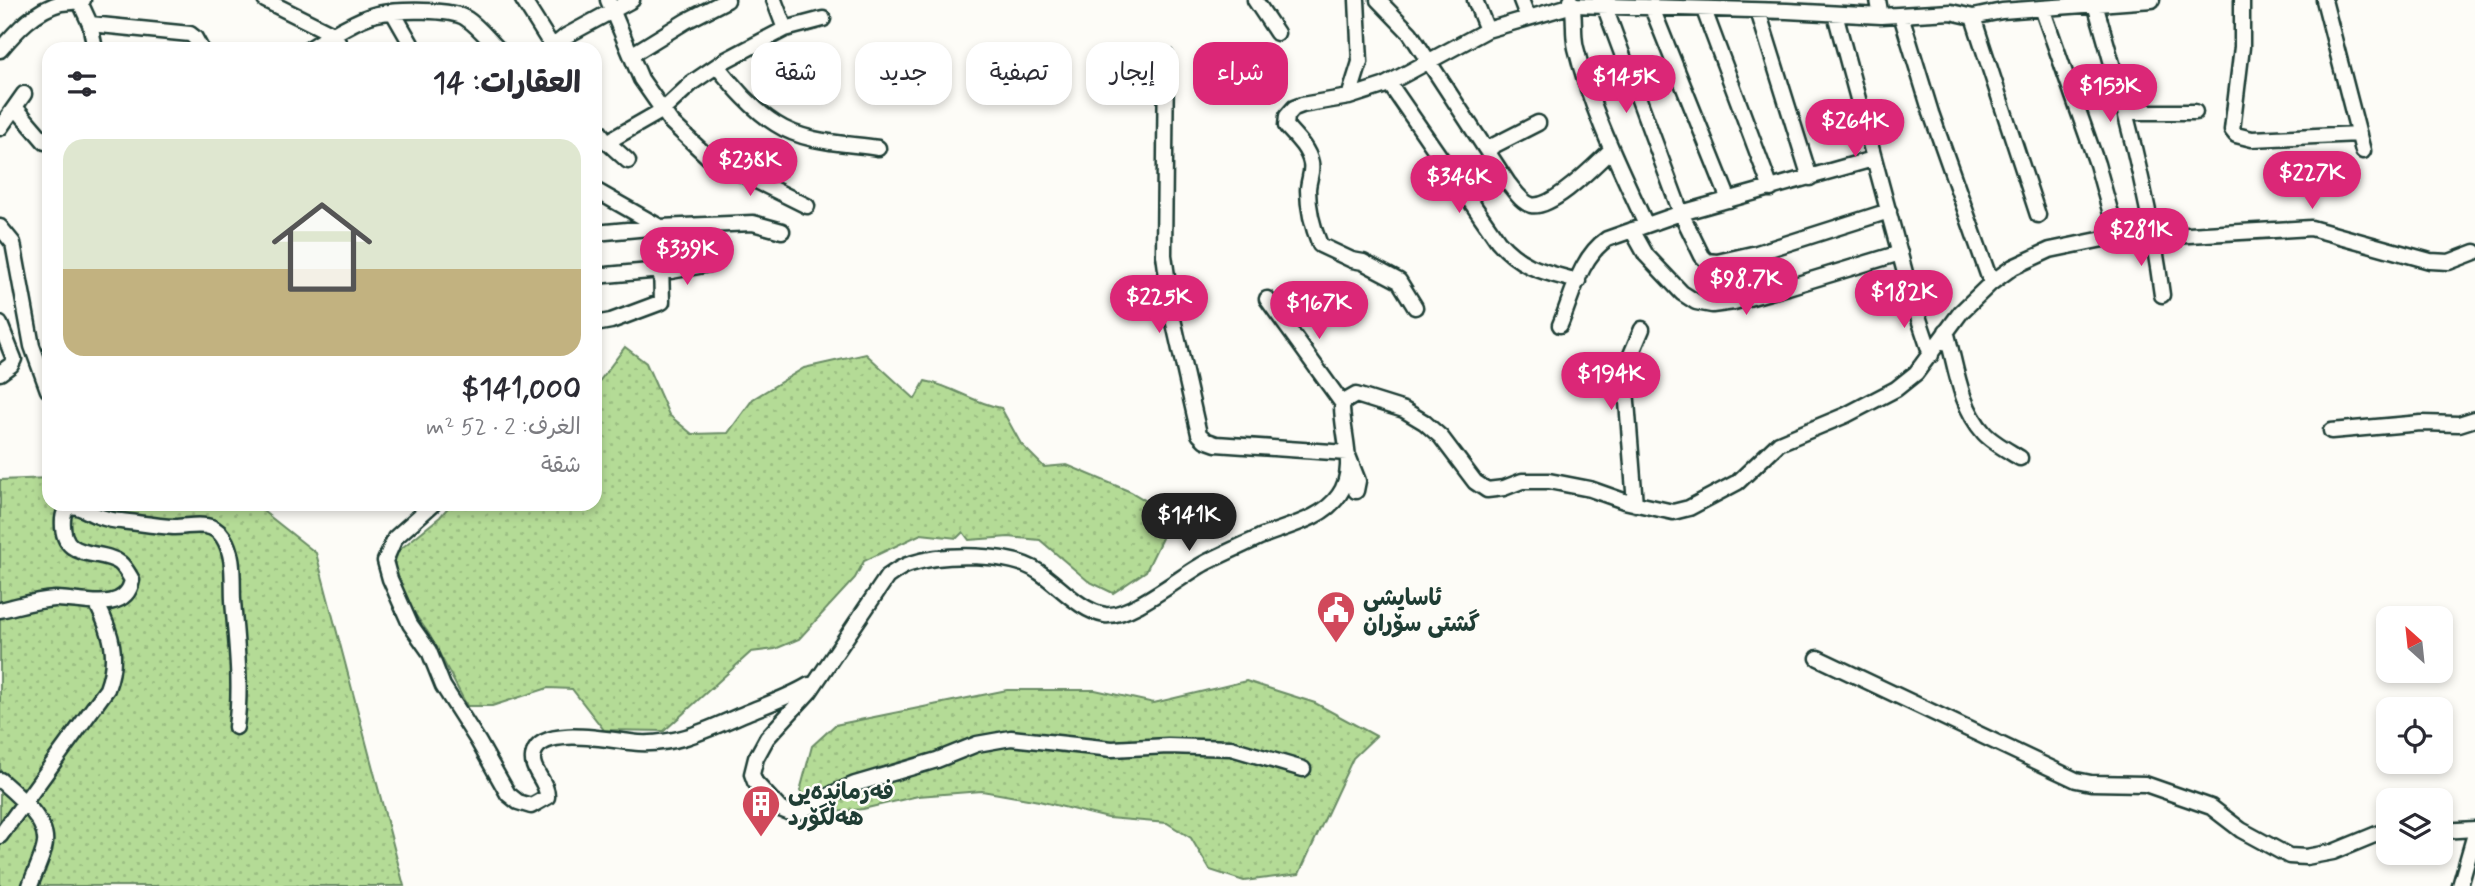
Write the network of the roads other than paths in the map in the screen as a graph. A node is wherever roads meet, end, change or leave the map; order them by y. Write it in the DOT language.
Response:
graph roads {
  1 [pos="81,0"];
  2 [pos="265,0"];
  3 [pos="523,0"];
  4 [pos="632,0"];
  5 [pos="727,0"];
  6 [pos="774,0"];
  7 [pos="1255,0"];
  8 [pos="1357,0"];
  9 [pos="1378,0"];
  10 [pos="1475,0"];
  11 [pos="1521,0"];
  12 [pos="1878,0"];
  13 [pos="2142,0"];
  14 [pos="2152,0"];
  15 [pos="2242,0"];
  16 [pos="2324,0"];
  17 [pos="1572,3"];
  18 [pos="1676,4"];
  19 [pos="2095,4"];
  20 [pos="431,5"];
  21 [pos="611,5"];
  22 [pos="1604,5"];
  23 [pos="1742,5"];
  24 [pos="1788,6"];
  25 [pos="1950,6"];
  26 [pos="1652,8"];
  27 [pos="2042,8"];
  28 [pos="1704,10"];
  29 [pos="1758,11"];
  30 [pos="394,13"];
  31 [pos="1835,13"];
  32 [pos="1900,15"];
  33 [pos="1881,16"];
  34 [pos="1973,17"];
  35 [pos="1528,18"];
  36 [pos="823,19"];
  37 [pos="90,24"];
  38 [pos="785,29"];
  39 [pos="1487,30"];
  40 [pos="1277,33"];
  41 [pos="333,34"];
  42 [pos="94,42"];
  43 [pos="197,42"];
  44 [pos="323,42"];
  45 [pos="338,42"];
  46 [pos="410,42"];
  47 [pos="491,42"];
  48 [pos="548,42"];
  49 [pos="558,42"];
  50 [pos="0,50"];
  51 [pos="631,54"];
  52 [pos="1428,60"];
  53 [pos="717,66"];
  54 [pos="1389,83"];
  55 [pos="24,94"];
  56 [pos="1349,97"];
  57 [pos="1166,105"];
  58 [pos="15,107"];
  59 [pos="663,110"];
  60 [pos="2125,112"];
  61 [pos="2195,112"];
  62 [pos="1538,123"];
  63 [pos="0,128"];
  64 [pos="2359,134"];
  65 [pos="602,135"];
  66 [pos="42,138"];
  67 [pos="607,142"];
  68 [pos="878,148"];
  69 [pos="1487,149"];
  70 [pos="1611,150"];
  71 [pos="2363,151"];
  72 [pos="1873,159"];
  73 [pos="628,161"];
  74 [pos="1810,178"];
  75 [pos="1771,189"];
  76 [pos="602,194"];
  77 [pos="1729,201"];
  78 [pos="807,206"];
  79 [pos="1889,211"];
  80 [pos="1681,213"];
  81 [pos="2038,215"];
  82 [pos="660,227"];
  83 [pos="0,228"];
  84 [pos="1639,228"];
  85 [pos="782,231"];
  86 [pos="602,232"];
  87 [pos="2113,237"];
  88 [pos="2154,237"];
  89 [pos="2475,252"];
  90 [pos="1900,253"];
  91 [pos="710,264"];
  92 [pos="661,270"];
  93 [pos="602,274"];
  94 [pos="1578,281"];
  95 [pos="1991,283"];
  96 [pos="2162,295"];
  97 [pos="1267,299"];
  98 [pos="1415,307"];
  99 [pos="602,323"];
  100 [pos="0,324"];
  101 [pos="1560,325"];
  102 [pos="1642,329"];
  103 [pos="1946,331"];
  104 [pos="1931,355"];
  105 [pos="0,373"];
  106 [pos="42,374"];
  107 [pos="1342,403"];
  108 [pos="2475,419"];
  109 [pos="2331,430"];
  110 [pos="1347,453"];
  111 [pos="2020,458"];
  112 [pos="1356,491"];
  113 [pos="1635,504"];
  114 [pos="66,511"];
  115 [pos="89,511"];
  116 [pos="424,511"];
  117 [pos="97,604"];
  118 [pos="0,610"];
  119 [pos="1818,658"];
  120 [pos="817,681"];
  121 [pos="236,727"];
  122 [pos="1303,769"];
  123 [pos="0,780"];
  124 [pos="24,804"];
  125 [pos="2453,831"];
  126 [pos="2475,831"];
  127 [pos="2376,834"];
  128 [pos="0,835"];
  129 [pos="30,886"];
  130 [pos="2460,886"];
  1 -- 37 [label="street"];
  1 -- 50 [label="street"];
  2 -- 41 [label="street"];
  3 -- 48 [label="street"];
  4 -- 21 [label="street"];
  5 -- 51 [label="street"];
  6 -- 38 [label="street"];
  7 -- 40 [label="street"];
  8 -- 56 [label="street"];
  9 -- 52 [label="street"];
  10 -- 39 [label="street"];
  11 -- 35 [label="street"];
  12 -- 33 [label="street"];
  13 -- 14 [label="street"];
  13 -- 19 [label="street"];
  15 -- 64 [label="street"];
  16 -- 64 [label="street"];
  17 -- 22 [label="street"];
  17 -- 35 [label="street"];
  17 -- 70 [label="street"];
  18 -- 26 [label="street"];
  18 -- 28 [label="street"];
  19 -- 27 [label="street"];
  19 -- 60 [label="street"];
  20 -- 30 [label="street"];
  20 -- 47 [label="street"];
  21 -- 49 [label="street"];
  21 -- 51 [label="street"];
  22 -- 26 [label="street"];
  22 -- 80 [label="street"];
  23 -- 28 [label="street"];
  23 -- 29 [label="street"];
  24 -- 29 [label="street"];
  24 -- 31 [label="street"];
  25 -- 32 [label="street"];
  25 -- 34 [label="street"];
  26 -- 77 [label="street"];
  27 -- 34 [label="street"];
  27 -- 87 [label="street"];
  28 -- 75 [label="street"];
  29 -- 74 [label="street"];
  30 -- 41 [label="street"];
  30 -- 46 [label="street"];
  31 -- 33 [label="street"];
  31 -- 72 [label="street"];
  32 -- 33 [label="street"];
  32 -- 95 [label="street"];
  34 -- 81 [label="street"];
  35 -- 39 [label="street"];
  36 -- 38 [label="street"];
  37 -- 42 [label="street"];
  37 -- 43 [label="street"];
  38 -- 53 [label="street"];
  39 -- 52 [label="street"];
  41 -- 44 [label="street"];
  41 -- 45 [label="street"];
  51 -- 59 [label="street"];
  52 -- 54 [label="street"];
  52 -- 69 [label="street"];
  53 -- 59 [label="street"];
  53 -- 68 [label="street"];
  54 -- 56 [label="street"];
  54 -- 94 [label="street"];
  55 -- 58 [label="street"];
  56 -- 98 [label="street"];
  57 -- 110 [label="street"];
  58 -- 63 [label="street"];
  58 -- 66 [label="street"];
  59 -- 67 [label="street"];
  59 -- 78 [label="street"];
  60 -- 61 [label="street"];
  60 -- 88 [label="street"];
  62 -- 69 [label="street"];
  64 -- 71 [label="street"];
  65 -- 67 [label="street"];
  67 -- 73 [label="street"];
  69 -- 70 [label="street"];
  70 -- 84 [label="street"];
  72 -- 74 [label="street"];
  72 -- 79 [label="street"];
  74 -- 75 [label="street"];
  75 -- 77 [label="street"];
  76 -- 82 [label="street"];
  77 -- 80 [label="street"];
  79 -- 80 [label="street"];
  79 -- 90 [label="street"];
  80 -- 84 [label="street"];
  82 -- 85 [label="street"];
  82 -- 86 [label="street"];
  82 -- 92 [label="street"];
  83 -- 106 [label="street"];
  84 -- 90 [label="street"];
  84 -- 94 [label="street"];
  87 -- 88 [label="street"];
  87 -- 95 [label="street"];
  88 -- 89 [label="street"];
  88 -- 96 [label="street"];
  90 -- 104 [label="street"];
  91 -- 92 [label="street"];
  92 -- 93 [label="street"];
  92 -- 99 [label="street"];
  94 -- 101 [label="street"];
  95 -- 103 [label="street"];
  97 -- 107 [label="street"];
  100 -- 105 [label="street"];
  102 -- 113 [label="street"];
  103 -- 104 [label="street"];
  103 -- 111 [label="street"];
  104 -- 113 [label="street"];
  107 -- 110 [label="street"];
  107 -- 113 [label="street"];
  108 -- 109 [label="street"];
  110 -- 112 [label="street"];
  110 -- 120 [label="street"];
  114 -- 117 [label="street"];
  115 -- 121 [label="street"];
  116 -- 120 [label="street"];
  117 -- 118 [label="street"];
  117 -- 124 [label="street"];
  119 -- 127 [label="street"];
  120 -- 122 [label="street"];
  123 -- 124 [label="street"];
  124 -- 128 [label="street"];
  124 -- 129 [label="street"];
  125 -- 126 [label="street"];
  126 -- 130 [label="street"];
}
